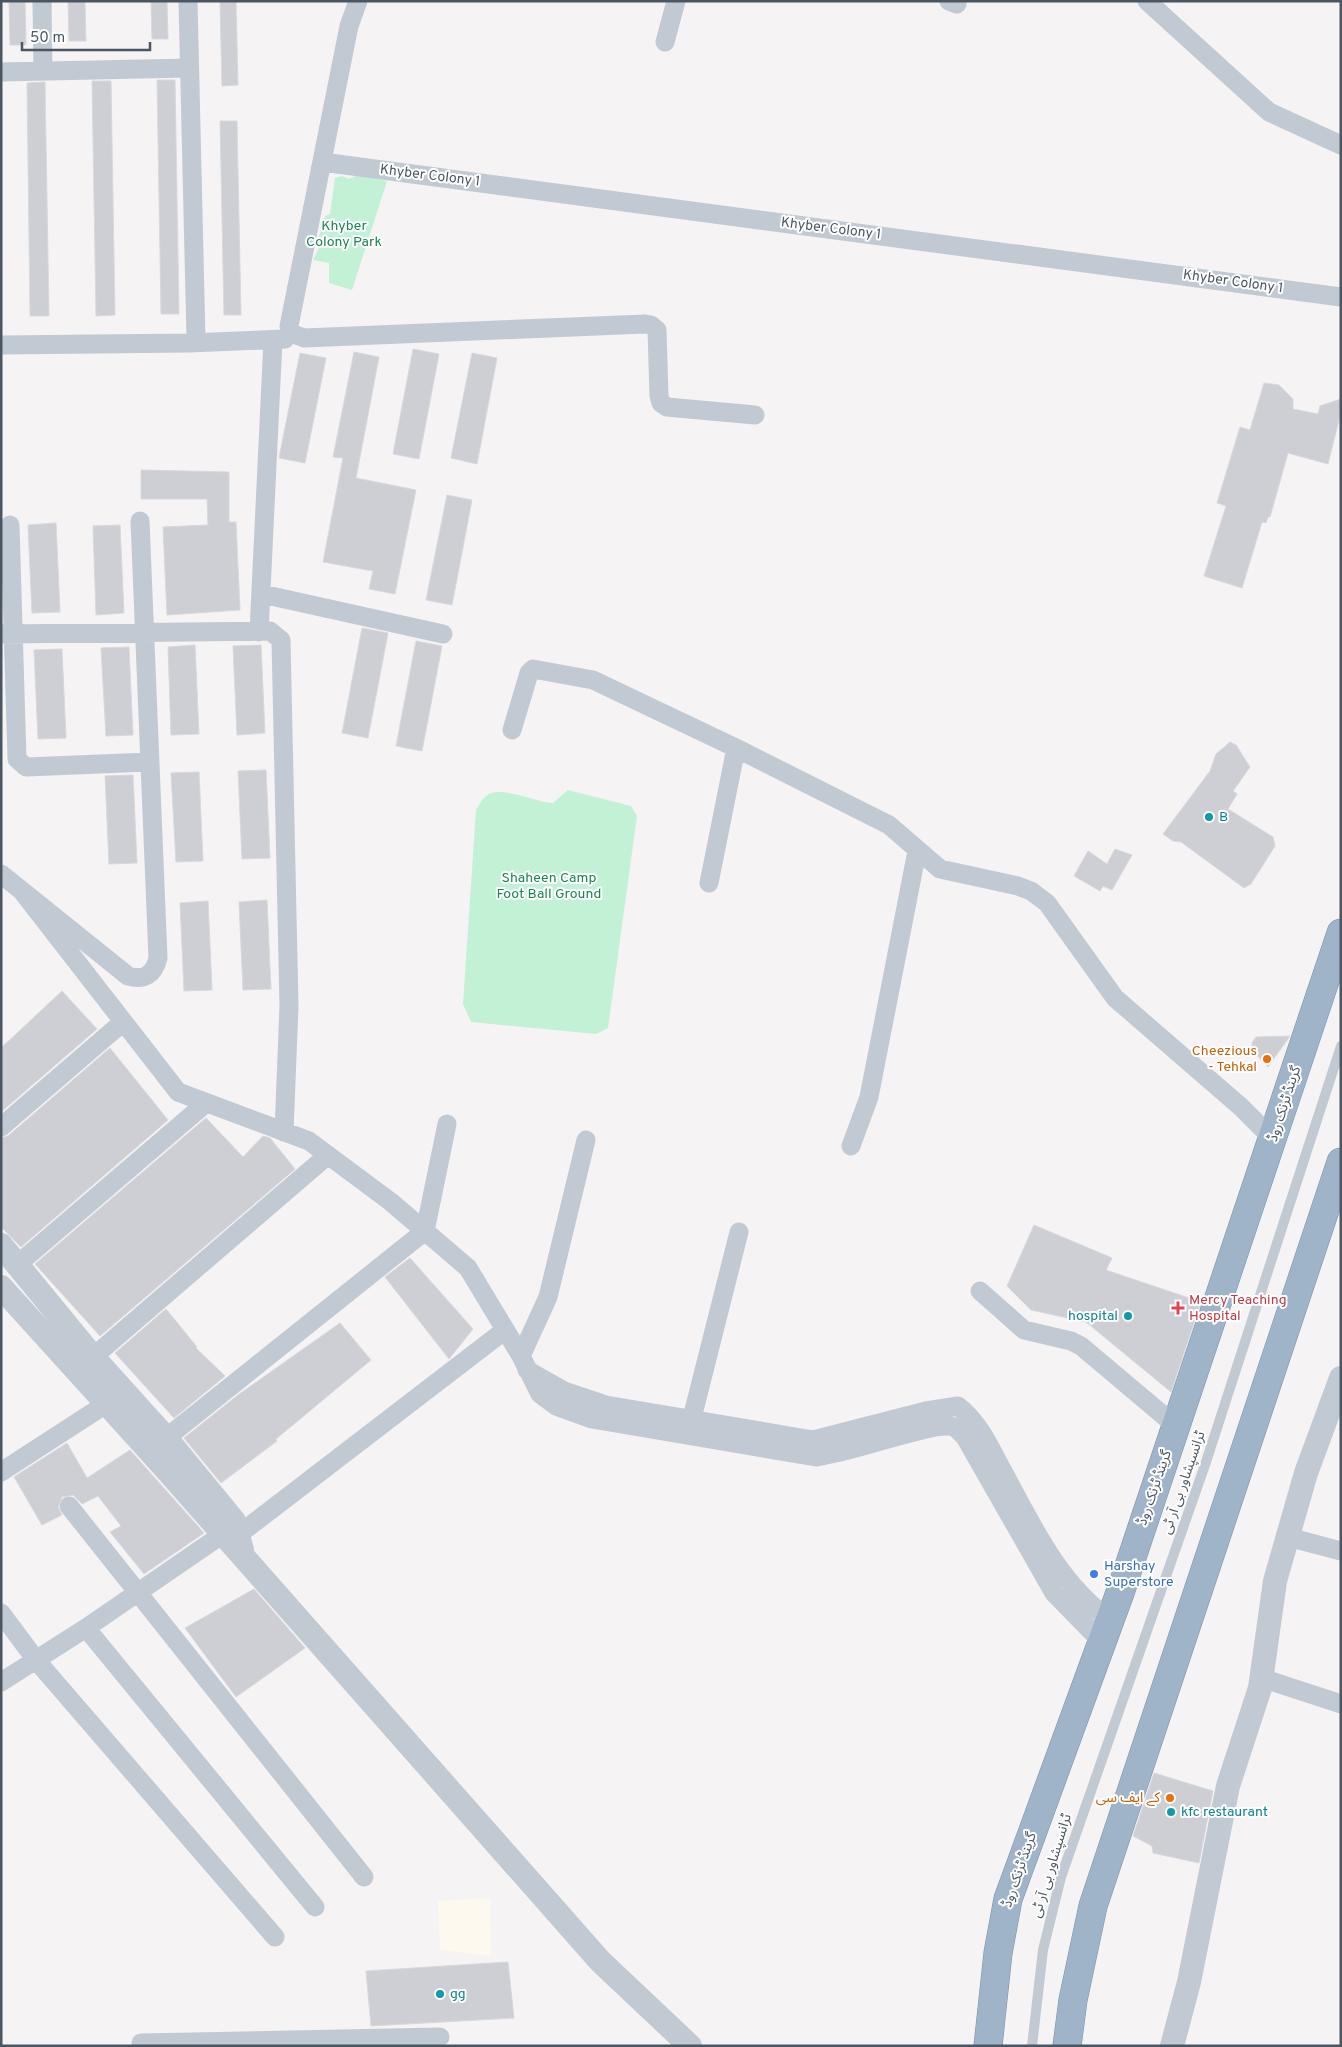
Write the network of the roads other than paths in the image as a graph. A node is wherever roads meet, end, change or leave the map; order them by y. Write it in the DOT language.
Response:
graph roads {
  1 [pos="42,1"];
  2 [pos="188,1"];
  3 [pos="358,1"];
  4 [pos="676,1"];
  5 [pos="1146,1"];
  6 [pos="665,42"];
  7 [pos="189,68"];
  8 [pos="43,71"];
  9 [pos="1,72"];
  10 [pos="1341,145"];
  11 [pos="322,162"];
  12 [pos="1341,297"];
  13 [pos="304,338"];
  14 [pos="273,340"];
  15 [pos="189,343"];
  16 [pos="1,346"];
  17 [pos="755,415"];
  18 [pos="140,521"];
  19 [pos="10,525"];
  20 [pos="262,594"];
  21 [pos="259,632"];
  22 [pos="7,634"];
  23 [pos="143,634"];
  24 [pos="443,634"];
  25 [pos="512,730"];
  26 [pos="736,748"];
  27 [pos="149,762"];
  28 [pos="917,851"];
  29 [pos="1,874"];
  30 [pos="708,883"];
  31 [pos="21,890"];
  32 [pos="1341,933"];
  33 [pos="123,1022"];
  34 [pos="1341,1046"];
  35 [pos="206,1103"];
  36 [pos="447,1124"];
  37 [pos="1,1127"];
  38 [pos="284,1132"];
  39 [pos="1273,1139"];
  40 [pos="586,1140"];
  41 [pos="851,1146"];
  42 [pos="328,1155"];
  43 [pos="1341,1162"];
  44 [pos="425,1231"];
  45 [pos="739,1232"];
  46 [pos="1,1245"];
  47 [pos="18,1264"];
  48 [pos="1,1286"];
  49 [pos="980,1291"];
  50 [pos="505,1330"];
  51 [pos="94,1356"];
  52 [pos="523,1363"];
  53 [pos="1341,1378"];
  54 [pos="106,1404"];
  55 [pos="690,1426"];
  56 [pos="1176,1426"];
  57 [pos="166,1438"];
  58 [pos="1,1472"];
  59 [pos="69,1506"];
  60 [pos="1288,1537"];
  61 [pos="234,1541"];
  62 [pos="1341,1551"];
  63 [pos="138,1593"];
  64 [pos="1,1613"];
  65 [pos="86,1628"];
  66 [pos="1106,1631"];
  67 [pos="36,1660"];
  68 [pos="1262,1678"];
  69 [pos="1,1682"];
  70 [pos="1341,1704"];
  71 [pos="364,1877"];
  72 [pos="315,1907"];
  73 [pos="275,1936"];
  74 [pos="440,2038"];
  75 [pos="218,2044"];
  76 [pos="141,2046"];
  77 [pos="690,2046"];
  78 [pos="988,2046"];
  79 [pos="1032,2046"];
  80 [pos="1067,2046"];
  81 [pos="1172,2046"];
  1 -- 8 [label="street"];
  2 -- 7 [label="street"];
  3 -- 11 [label="street"];
  4 -- 6 [label="street"];
  5 -- 10 [label="street"];
  7 -- 8 [label="street"];
  7 -- 15 [label="street"];
  8 -- 9 [label="street"];
  11 -- 12 [label="street, Khyber Colony 1"];
  11 -- 13 [label="street"];
  13 -- 14 [label="street"];
  13 -- 17 [label="street"];
  14 -- 15 [label="street"];
  14 -- 20 [label="street"];
  15 -- 16 [label="street"];
  18 -- 23 [label="street"];
  19 -- 22 [label="street"];
  20 -- 21 [label="street"];
  20 -- 24 [label="street"];
  21 -- 23 [label="street"];
  21 -- 38 [label="street"];
  22 -- 23 [label="street"];
  22 -- 27 [label="street"];
  23 -- 27 [label="street"];
  25 -- 26 [label="street"];
  26 -- 28 [label="street"];
  26 -- 30 [label="street"];
  27 -- 31 [label="street"];
  28 -- 39 [label="street"];
  28 -- 41 [label="street"];
  29 -- 31 [label="street"];
  31 -- 33 [label="street"];
  32 -- 39 [label="highway, گرینڈ ٹرنک روڈ"];
  33 -- 35 [label="street"];
  33 -- 37 [label="street"];
  34 -- 79 [label="lane, ٹرانسپشاور بی آر ٹی"];
  35 -- 38 [label="street"];
  35 -- 47 [label="street"];
  36 -- 44 [label="street"];
  38 -- 42 [label="street"];
  39 -- 56 [label="highway, گرینڈ ٹرنک روڈ"];
  40 -- 52 [label="street"];
  42 -- 44 [label="street"];
  42 -- 51 [label="street"];
  43 -- 80 [label="highway"];
  44 -- 50 [label="street"];
  44 -- 57 [label="street"];
  45 -- 55 [label="street"];
  46 -- 47 [label="street"];
  47 -- 51 [label="street"];
  48 -- 54 [label="street"];
  49 -- 56 [label="street"];
  50 -- 52 [label="street"];
  50 -- 61 [label="street"];
  51 -- 57 [label="street"];
  52 -- 55 [label="street"];
  53 -- 60 [label="street"];
  54 -- 58 [label="street"];
  54 -- 61 [label="street"];
  55 -- 66 [label="street"];
  56 -- 66 [label="highway, گرینڈ ٹرنک روڈ"];
  57 -- 61 [label="street"];
  59 -- 63 [label="street"];
  60 -- 62 [label="street"];
  60 -- 68 [label="street"];
  61 -- 63 [label="street"];
  61 -- 77 [label="street"];
  63 -- 65 [label="street"];
  63 -- 71 [label="street"];
  64 -- 67 [label="street"];
  65 -- 67 [label="street"];
  65 -- 72 [label="street"];
  66 -- 78 [label="highway, گرینڈ ٹرنک روڈ"];
  67 -- 69 [label="street"];
  67 -- 73 [label="street"];
  68 -- 70 [label="street"];
  68 -- 81 [label="street"];
  74 -- 75 [label="street"];
  75 -- 76 [label="street"];
}
